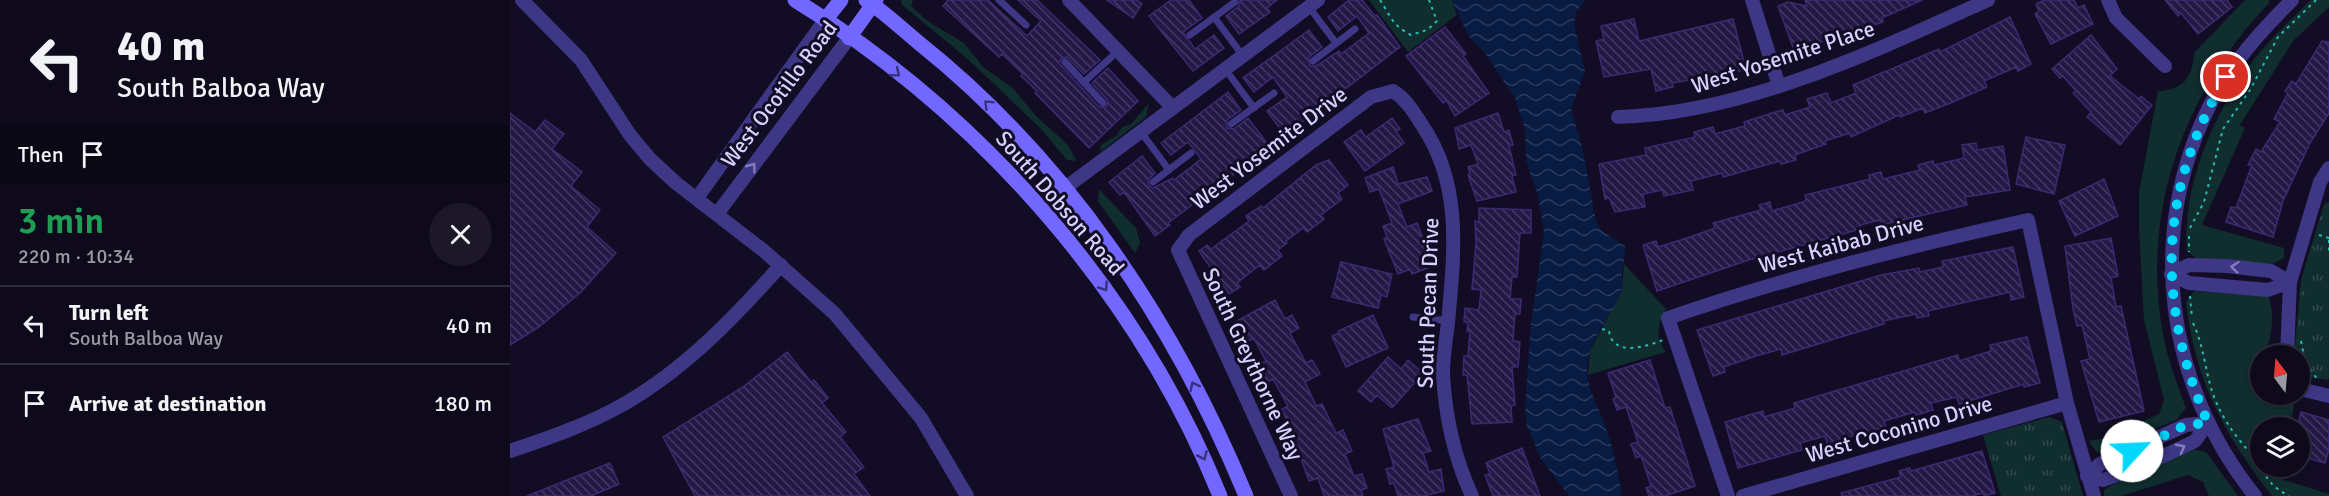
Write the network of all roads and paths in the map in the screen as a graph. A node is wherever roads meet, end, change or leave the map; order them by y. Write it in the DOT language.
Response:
graph roads {
  1 [pos="522,0"];
  2 [pos="795,0"];
  3 [pos="841,0"];
  4 [pos="999,0"];
  5 [pos="1012,0"];
  6 [pos="1069,0"];
  7 [pos="1380,0"];
  8 [pos="1430,0"];
  9 [pos="1752,0"];
  10 [pos="1988,0"];
  11 [pos="2108,0"];
  12 [pos="2291,0"];
  13 [pos="2316,0"];
  14 [pos="871,2"];
  15 [pos="1235,2"];
  16 [pos="1313,3"];
  17 [pos="1006,6"];
  18 [pos="1214,17"];
  19 [pos="825,20"];
  20 [pos="1026,25"];
  21 [pos="1355,29"];
  22 [pos="1190,35"];
  23 [pos="849,38"];
  24 [pos="1336,43"];
  25 [pos="1118,51"];
  26 [pos="1243,56"];
  27 [pos="1313,61"];
  28 [pos="1065,62"];
  29 [pos="2165,66"];
  30 [pos="1226,69"];
  31 [pos="1084,82"];
  32 [pos="1779,86"];
  33 [pos="1393,91"];
  34 [pos="1274,93"];
  35 [pos="1103,103"];
  36 [pos="1173,108"];
  37 [pos="1254,108"];
  38 [pos="1618,117"];
  39 [pos="1232,124"];
  40 [pos="1141,132"];
  41 [pos="1191,153"];
  42 [pos="2329,168"];
  43 [pos="1169,170"];
  44 [pos="1153,182"];
  45 [pos="2324,184"];
  46 [pos="1065,188"];
  47 [pos="696,198"];
  48 [pos="717,214"];
  49 [pos="2329,240"];
  50 [pos="1178,250"];
  51 [pos="2329,255"];
  52 [pos="781,265"];
  53 [pos="2189,265"];
  54 [pos="2171,274"];
  55 [pos="2290,282"];
  56 [pos="2189,283"];
  57 [pos="1413,317"];
  58 [pos="1448,321"];
  59 [pos="1602,329"];
  60 [pos="1674,336"];
  61 [pos="2298,336"];
  62 [pos="2287,345"];
  63 [pos="2303,345"];
  64 [pos="2310,368"];
  65 [pos="2318,380"];
  66 [pos="2310,391"];
  67 [pos="2329,396"];
  68 [pos="2067,403"];
  69 [pos="2208,423"];
  70 [pos="510,451"];
  71 [pos="2088,476"];
  72 [pos="967,496"];
  73 [pos="1220,496"];
  74 [pos="1246,496"];
  75 [pos="1291,496"];
  76 [pos="1472,496"];
  77 [pos="1728,496"];
  78 [pos="1743,496"];
  79 [pos="2094,496"];
  80 [pos="2255,496"];
  81 [pos="2289,496"];
  1 -- 47 [label="street"];
  2 -- 19 [label="street, South Dobson Road"];
  3 -- 19 [label="street, West Ocotillo Road"];
  4 -- 17 [label="lane"];
  5 -- 17 [label="lane"];
  6 -- 25 [label="street"];
  7 -- 8 [label="path"];
  9 -- 32 [label="street"];
  10 -- 32 [label="street, West Yosemite Place"];
  11 -- 29 [label="street"];
  12 -- 54 [label="street"];
  13 -- 53 [label="path"];
  14 -- 23 [label="street, West Ocotillo Road"];
  46 -- 14 [label="street, South Dobson Road, one-way"];
  15 -- 18 [label="lane"];
  16 -- 24 [label="lane"];
  16 -- 26 [label="street"];
  17 -- 20 [label="lane"];
  18 -- 22 [label="lane"];
  18 -- 26 [label="lane"];
  19 -- 23 [label="street, South Dobson Road"];
  19 -- 47 [label="street, West Ocotillo Road"];
  21 -- 24 [label="lane"];
  48 -- 23 [label="street, West Ocotillo Road, one-way"];
  23 -- 73 [label="street, South Dobson Road, one-way"];
  24 -- 27 [label="lane"];
  25 -- 31 [label="lane"];
  25 -- 36 [label="street"];
  26 -- 30 [label="street"];
  28 -- 31 [label="lane"];
  30 -- 36 [label="street"];
  30 -- 37 [label="lane"];
  31 -- 35 [label="lane"];
  32 -- 38 [label="street, West Yosemite Place"];
  33 -- 50 [label="street, West Yosemite Drive"];
  33 -- 58 [label="street, South Pecan Drive"];
  34 -- 37 [label="lane"];
  36 -- 40 [label="street"];
  37 -- 39 [label="lane"];
  40 -- 43 [label="lane"];
  40 -- 46 [label="street"];
  41 -- 43 [label="lane"];
  42 -- 45 [label="street"];
  43 -- 44 [label="lane"];
  45 -- 55 [label="street"];
  74 -- 46 [label="street, South Dobson Road, one-way"];
  47 -- 48 [label="street"];
  48 -- 52 [label="street"];
  49 -- 51 [label="path"];
  50 -- 75 [label="street, South Greythorne Way"];
  52 -- 70 [label="street"];
  52 -- 72 [label="street"];
  53 -- 54 [label="street"];
  55 -- 53 [label="street, one-way"];
  54 -- 56 [label="street"];
  54 -- 69 [label="street"];
  55 -- 56 [label="street"];
  55 -- 62 [label="street"];
  56 -- 81 [label="path"];
  57 -- 58 [label="lane"];
  58 -- 76 [label="street, South Pecan Drive"];
  59 -- 60 [label="path"];
  60 -- 68 [label="street, West Kaibab Drive"];
  60 -- 77 [label="street"];
  61 -- 63 [label="path"];
  64 -- 65 [label="path"];
  66 -- 67 [label="street"];
  68 -- 71 [label="street"];
  68 -- 78 [label="street, West Coconino Drive"];
  69 -- 71 [label="street"];
  69 -- 80 [label="street"];
  71 -- 79 [label="street"];
}
